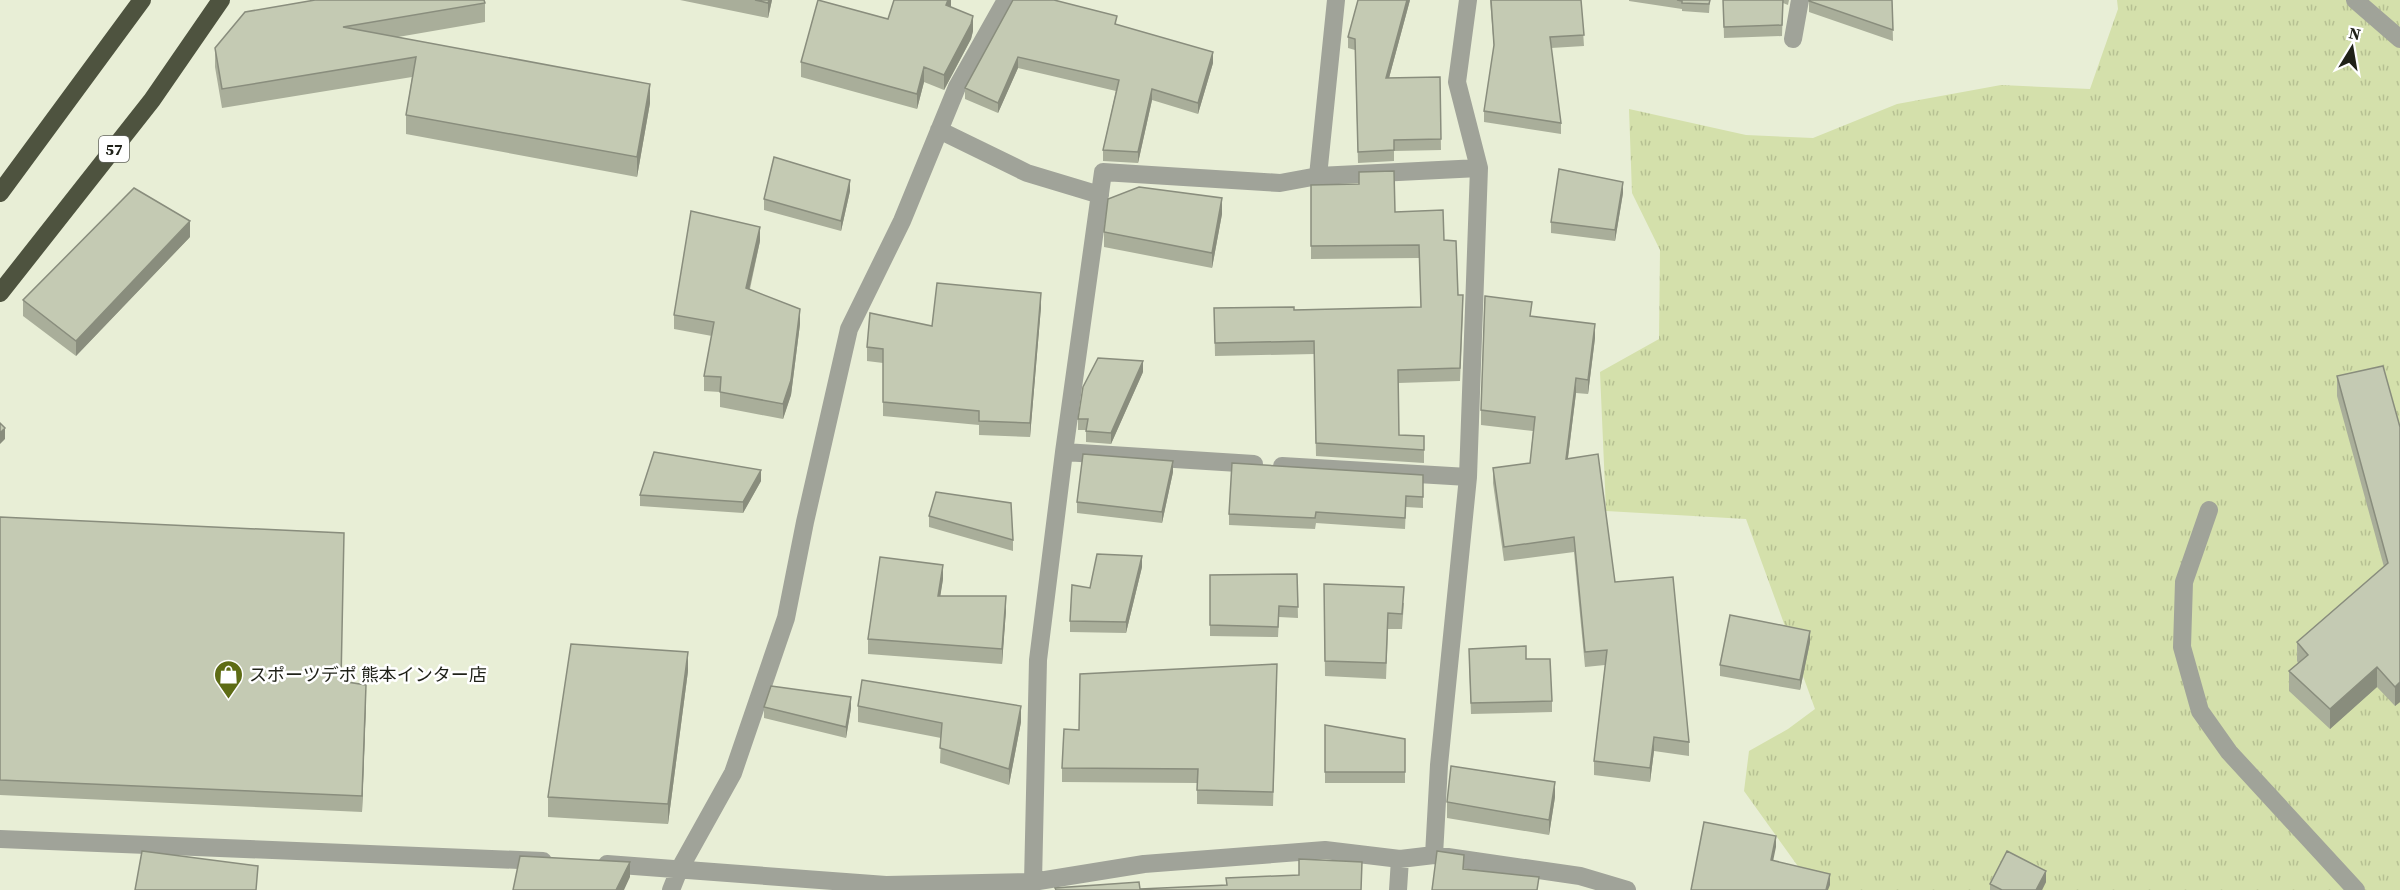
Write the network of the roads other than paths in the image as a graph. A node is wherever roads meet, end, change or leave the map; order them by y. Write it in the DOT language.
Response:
graph roads {
  1 [pos="142,0"];
  2 [pos="221,0"];
  3 [pos="1005,0"];
  4 [pos="1336,0"];
  5 [pos="1468,0"];
  6 [pos="1800,0"];
  7 [pos="2355,0"];
  8 [pos="1793,39"];
  9 [pos="2400,39"];
  10 [pos="939,130"];
  11 [pos="1479,168"];
  12 [pos="1318,176"];
  13 [pos="0,193"];
  14 [pos="1100,195"];
  15 [pos="0,292"];
  16 [pos="1064,452"];
  17 [pos="1468,477"];
  18 [pos="2209,510"];
  19 [pos="0,839"];
  20 [pos="1434,855"];
  21 [pos="1400,859"];
  22 [pos="558,862"];
  23 [pos="593,863"];
  24 [pos="679,870"];
  25 [pos="1033,882"];
  26 [pos="671,890"];
  27 [pos="1398,890"];
  28 [pos="1627,890"];
  29 [pos="2356,890"];
  1 -- 13 [label="highway"];
  2 -- 15 [label="highway, 57"];
  3 -- 10 [label="street"];
  4 -- 12 [label="street"];
  5 -- 11 [label="street"];
  6 -- 8 [label="street"];
  7 -- 9 [label="street"];
  10 -- 14 [label="street"];
  10 -- 24 [label="street"];
  11 -- 12 [label="street"];
  11 -- 17 [label="street"];
  12 -- 14 [label="street"];
  14 -- 16 [label="street"];
  16 -- 17 [label="street"];
  16 -- 25 [label="street"];
  17 -- 20 [label="street"];
  18 -- 29 [label="street"];
  19 -- 22 [label="street"];
  20 -- 21 [label="street"];
  20 -- 28 [label="street"];
  21 -- 25 [label="street"];
  21 -- 27 [label="street"];
  23 -- 24 [label="street"];
  24 -- 25 [label="street"];
  24 -- 26 [label="street"];
}
